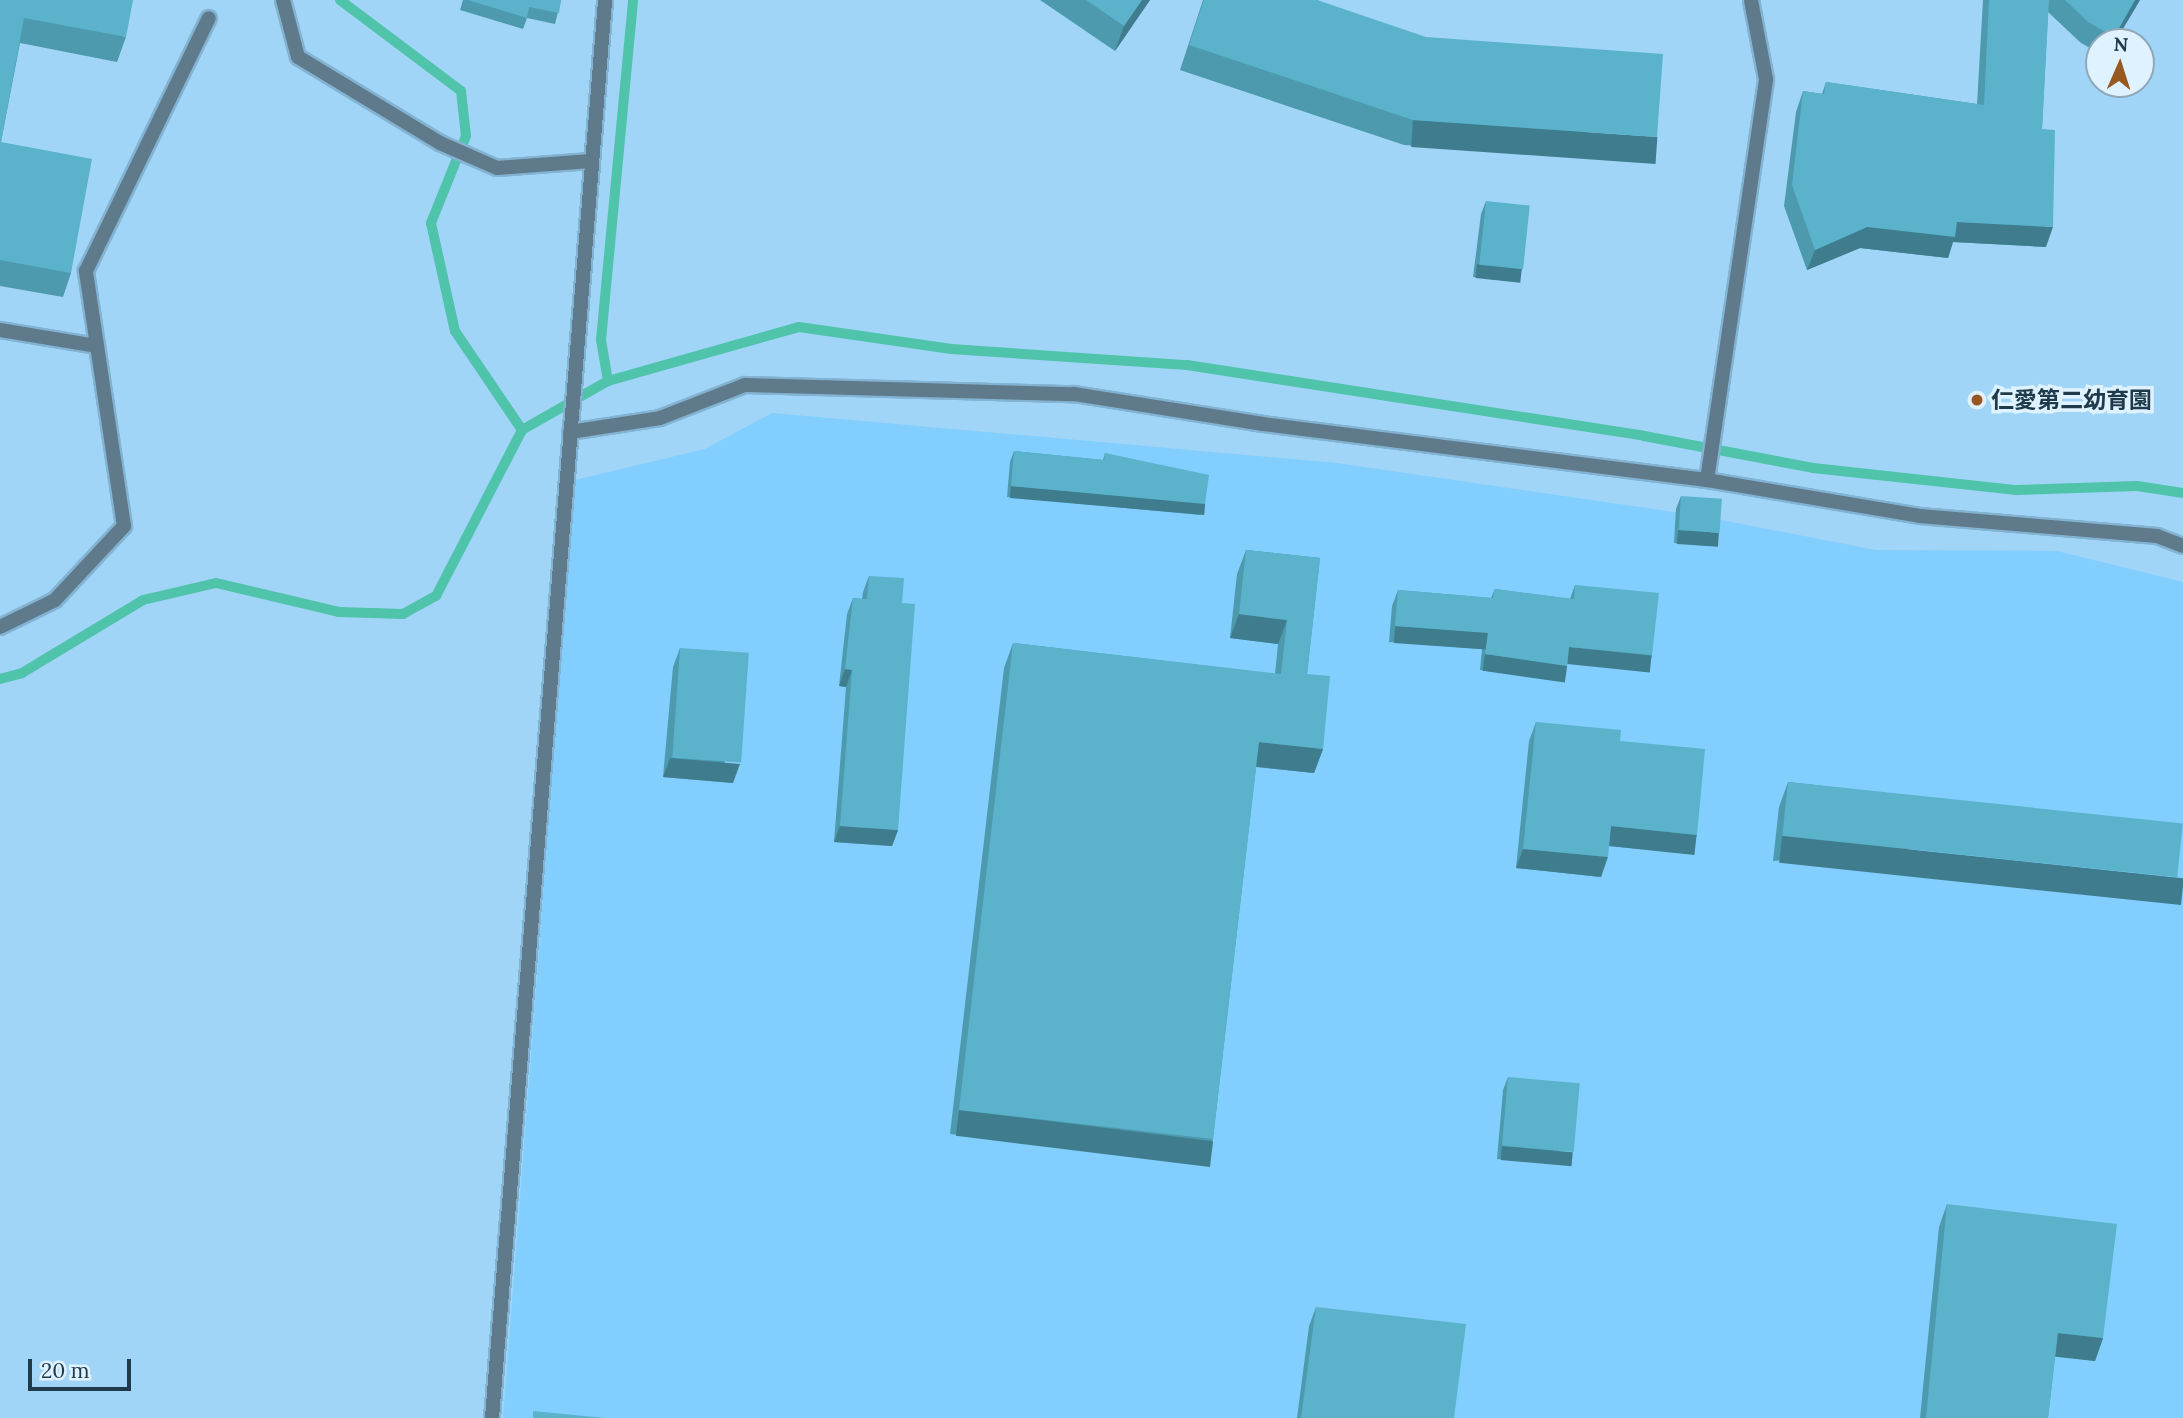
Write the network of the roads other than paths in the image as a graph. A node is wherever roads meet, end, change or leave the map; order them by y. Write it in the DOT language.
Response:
graph roads {
  1 [pos="283,0"];
  2 [pos="605,0"];
  3 [pos="1751,0"];
  4 [pos="209,18"];
  5 [pos="591,161"];
  6 [pos="0,330"];
  7 [pos="97,346"];
  8 [pos="570,432"];
  9 [pos="1707,480"];
  10 [pos="2183,546"];
  11 [pos="0,627"];
  12 [pos="492,1418"];
  1 -- 5 [label="street"];
  2 -- 5 [label="street"];
  3 -- 9 [label="street"];
  4 -- 7 [label="street"];
  5 -- 8 [label="street"];
  6 -- 7 [label="street"];
  7 -- 11 [label="street"];
  8 -- 9 [label="street"];
  8 -- 12 [label="street"];
  9 -- 10 [label="street"];
}
